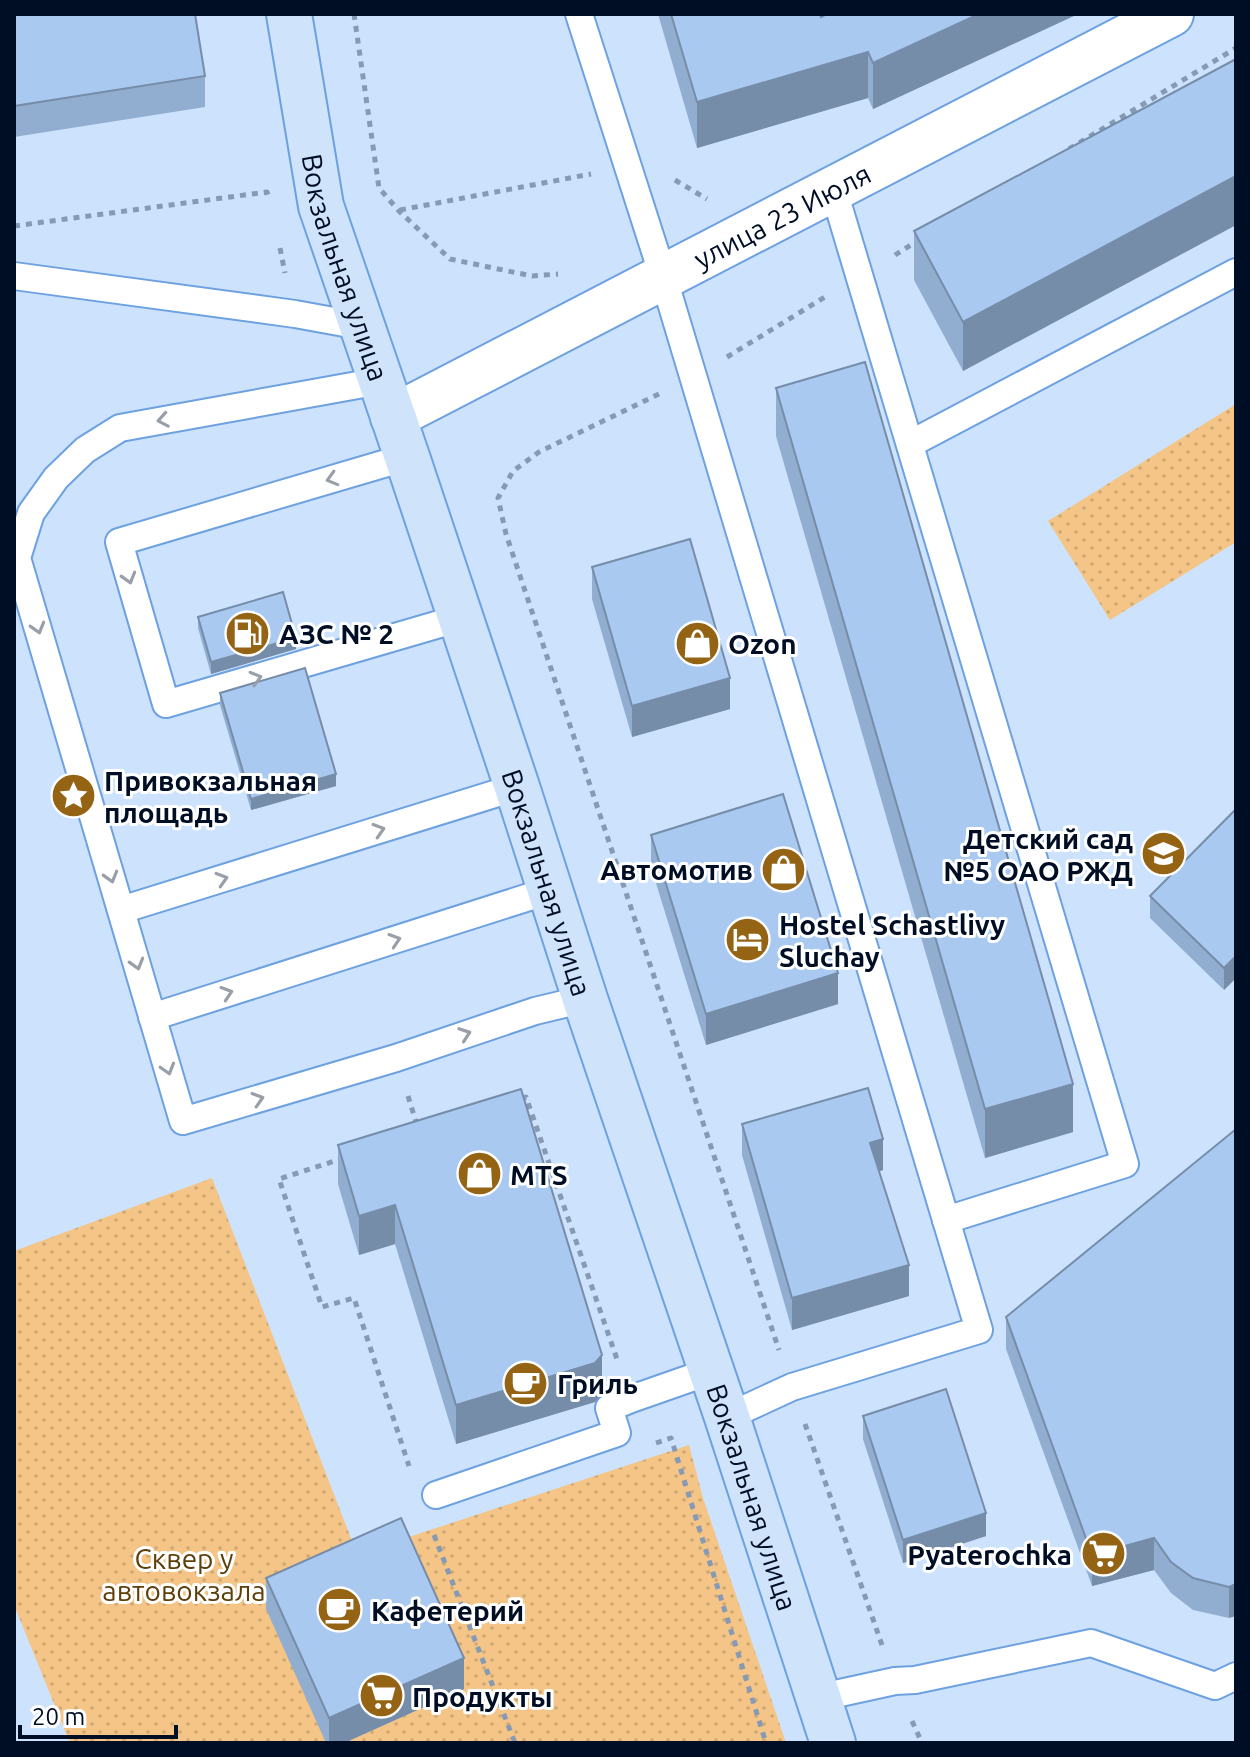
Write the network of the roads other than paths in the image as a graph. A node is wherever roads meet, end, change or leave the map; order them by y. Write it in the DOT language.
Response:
graph roads {
  1 [pos="289,14"];
  2 [pos="579,14"];
  3 [pos="1171,14"];
  4 [pos="833,188"];
  5 [pos="1236,272"];
  6 [pos="14,276"];
  7 [pos="663,276"];
  8 [pos="361,326"];
  9 [pos="387,399"];
  10 [pos="910,444"];
  11 [pos="407,457"];
  12 [pos="460,618"];
  13 [pos="517,787"];
  14 [pos="551,890"];
  15 [pos="121,910"];
  16 [pos="585,999"];
  17 [pos="152,1017"];
  18 [pos="946,1220"];
  19 [pos="711,1371"];
  20 [pos="727,1417"];
  21 [pos="436,1495"];
  22 [pos="1236,1676"];
  23 [pos="817,1698"];
  24 [pos="833,1743"];
  1 -- 8 [label="main road, Вокзальная улица"];
  2 -- 7 [label="lane"];
  3 -- 4 [label="street, улица 23 Июля"];
  4 -- 7 [label="street, улица 23 Июля"];
  4 -- 10 [label="lane"];
  5 -- 10 [label="lane"];
  6 -- 8 [label="lane"];
  7 -- 9 [label="street, улица 23 Июля"];
  7 -- 18 [label="lane"];
  8 -- 9 [label="main road, Вокзальная улица"];
  9 -- 11 [label="main road, Вокзальная улица"];
  9 -- 15 [label="lane, one-way"];
  10 -- 18 [label="lane"];
  11 -- 12 [label="main road, Вокзальная улица"];
  11 -- 12 [label="lane, one-way"];
  12 -- 13 [label="main road, Вокзальная улица"];
  13 -- 14 [label="main road, Вокзальная улица"];
  15 -- 13 [label="lane, one-way"];
  14 -- 16 [label="main road, Вокзальная улица"];
  17 -- 14 [label="lane, one-way"];
  15 -- 17 [label="lane, one-way"];
  17 -- 16 [label="lane, one-way"];
  16 -- 19 [label="main road, Вокзальная улица"];
  18 -- 20 [label="lane"];
  19 -- 20 [label="main road, Вокзальная улица"];
  19 -- 21 [label="lane"];
  20 -- 23 [label="main road, Вокзальная улица"];
  22 -- 23 [label="lane"];
  23 -- 24 [label="main road, Вокзальная улица"];
}
